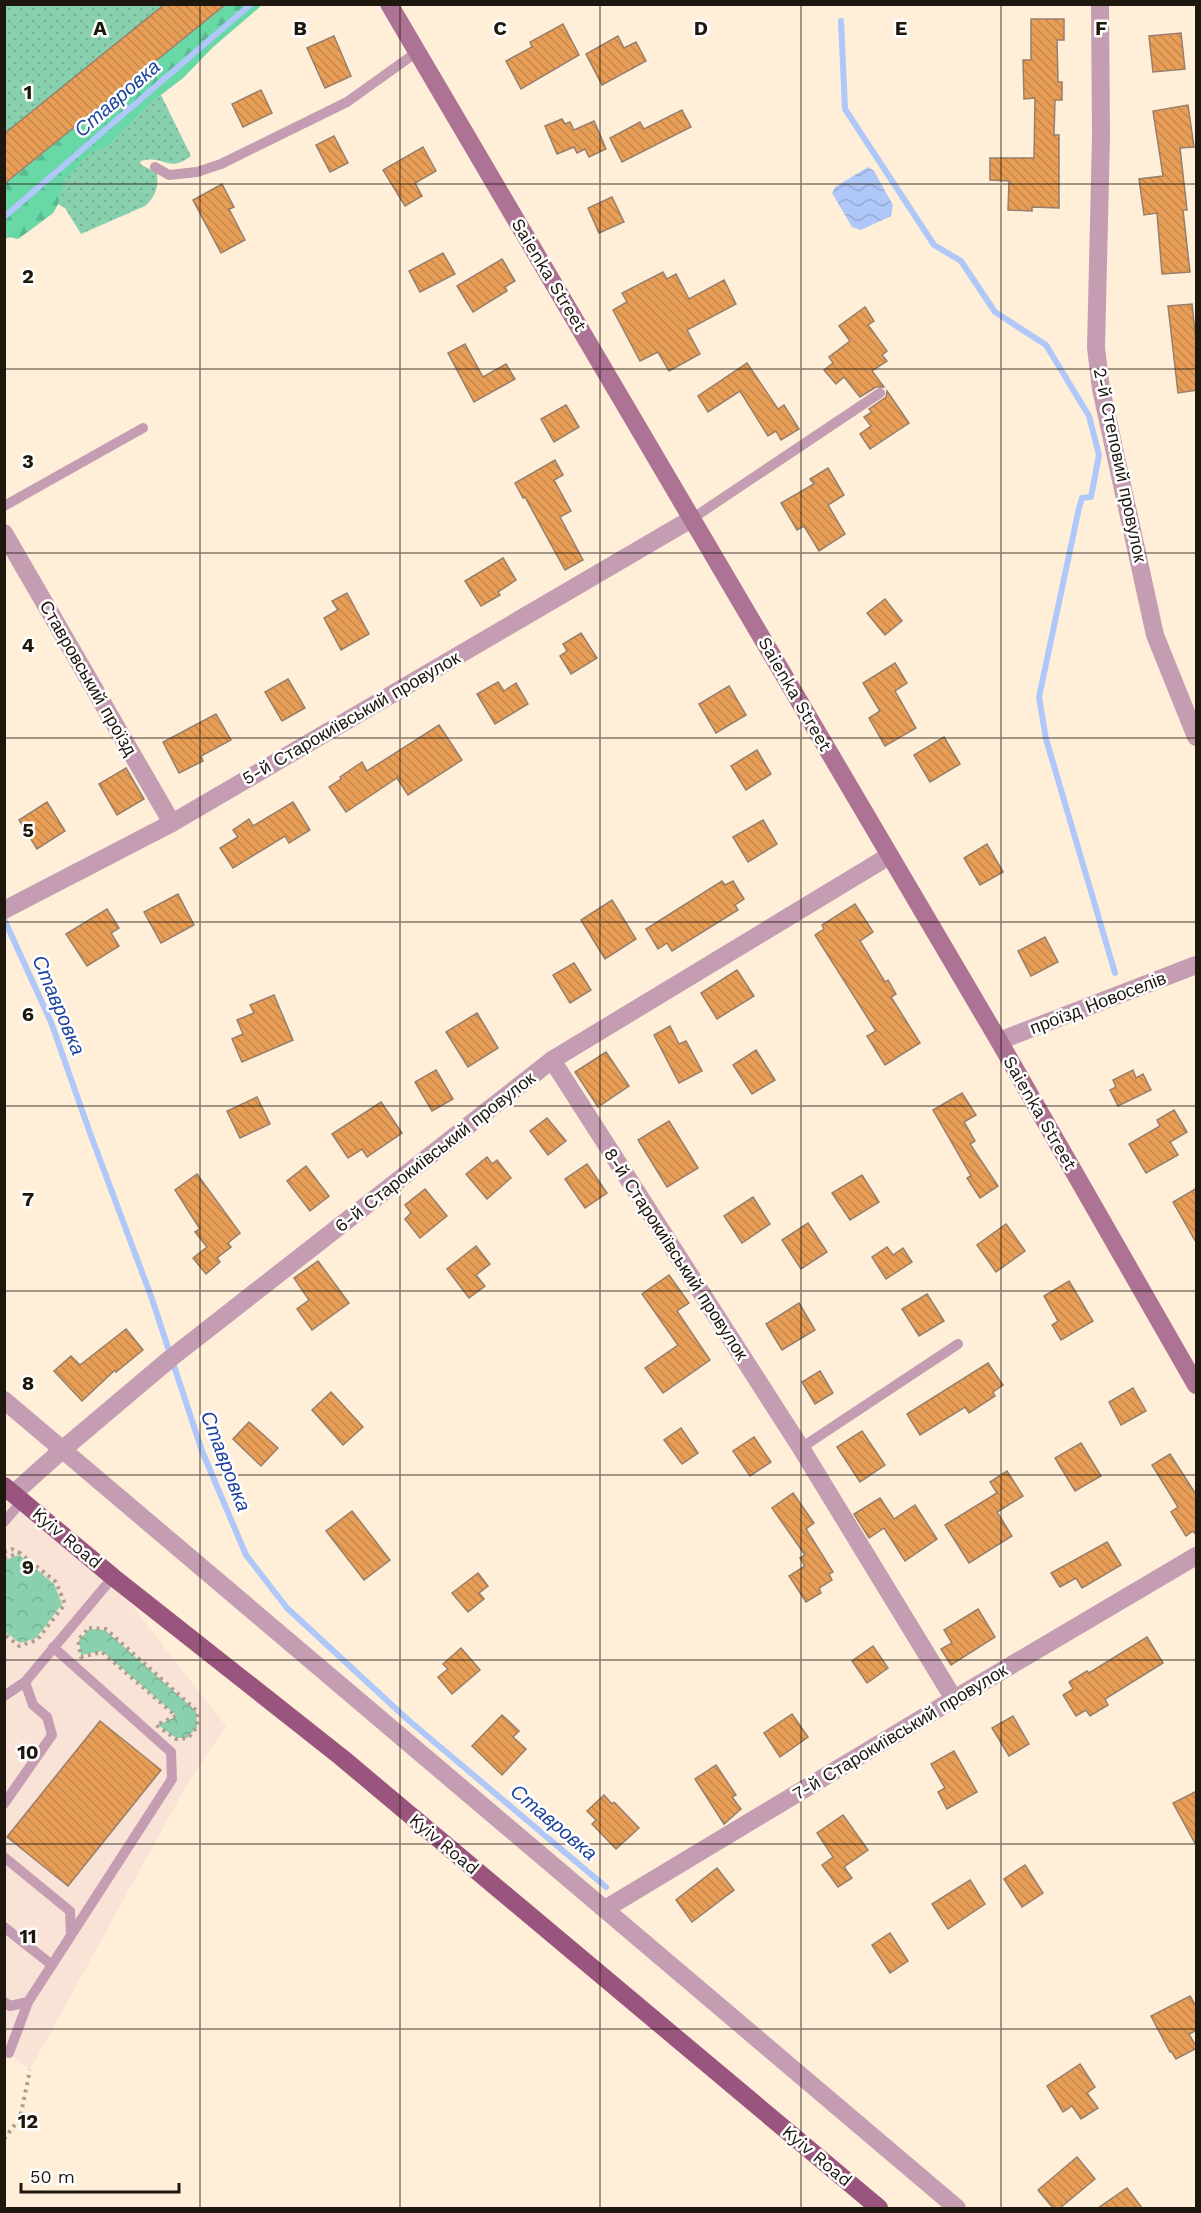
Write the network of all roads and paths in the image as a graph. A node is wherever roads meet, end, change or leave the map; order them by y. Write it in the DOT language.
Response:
graph roads {
  1 [pos="389,4"];
  2 [pos="1100,4"];
  3 [pos="417,52"];
  4 [pos="154,166"];
  5 [pos="880,393"];
  6 [pos="143,428"];
  7 [pos="4,506"];
  8 [pos="693,518"];
  9 [pos="4,533"];
  10 [pos="1197,737"];
  11 [pos="172,823"];
  12 [pos="889,856"];
  13 [pos="4,910"];
  14 [pos="1197,965"];
  15 [pos="999,1041"];
  16 [pos="552,1060"];
  17 [pos="958,1344"];
  18 [pos="1197,1385"];
  19 [pos="4,1400"];
  20 [pos="801,1448"];
  21 [pos="62,1450"];
  22 [pos="13,1494"];
  23 [pos="4,1522"];
  24 [pos="4,1552"];
  25 [pos="20,1553"];
  26 [pos="1197,1556"];
  27 [pos="4,1558"];
  28 [pos="113,1577"];
  29 [pos="106,1629"];
  30 [pos="4,1634"];
  31 [pos="53,1647"];
  32 [pos="25,1682"];
  33 [pos="4,1696"];
  34 [pos="954,1699"];
  35 [pos="4,1804"];
  36 [pos="4,1857"];
  37 [pos="605,1909"];
  38 [pos="4,1927"];
  39 [pos="71,1935"];
  40 [pos="52,1965"];
  41 [pos="4,2002"];
  42 [pos="28,2002"];
  43 [pos="9,2053"];
  44 [pos="30,2070"];
  45 [pos="4,2139"];
  46 [pos="879,2208"];
  47 [pos="957,2208"];
  1 -- 3 [label="street, Saienka Street"];
  2 -- 10 [label="street, 2-й Степовий провулок"];
  3 -- 4 [label="lane"];
  3 -- 8 [label="street, Saienka Street"];
  5 -- 8 [label="lane"];
  6 -- 7 [label="lane"];
  8 -- 11 [label="street, 5-й Старокиївський провулок"];
  8 -- 12 [label="street, Saienka Street"];
  9 -- 11 [label="street, Ставровський проїзд"];
  11 -- 13 [label="street, 5-й Старокиївський провулок"];
  12 -- 15 [label="street, Saienka Street"];
  12 -- 16 [label="street, 6-й Старокиївський провулок"];
  14 -- 15 [label="street, проїзд Новоселів"];
  15 -- 18 [label="street, Saienka Street"];
  16 -- 20 [label="street, 8-й Старокиївський провулок"];
  16 -- 21 [label="street, 6-й Старокиївський провулок"];
  17 -- 20 [label="lane"];
  19 -- 21 [label="street"];
  20 -- 34 [label="street, 8-й Старокиївський провулок"];
  21 -- 22 [label="street, 6-й Старокиївський провулок"];
  21 -- 37 [label="street"];
  22 -- 23 [label="lane"];
  22 -- 28 [label="main road, Kyiv Road"];
  24 -- 25 [label="path"];
  25 -- 27 [label="path"];
  25 -- 30 [label="path"];
  26 -- 34 [label="street, 7-й Старокиївський провулок"];
  28 -- 31 [label="lane"];
  28 -- 46 [label="main road, Kyiv Road"];
  29 -- 29 [label="path"];
  31 -- 32 [label="lane"];
  31 -- 39 [label="lane"];
  32 -- 33 [label="lane"];
  32 -- 35 [label="lane"];
  34 -- 37 [label="street, 7-й Старокиївський провулок"];
  36 -- 39 [label="lane"];
  37 -- 47 [label="street"];
  38 -- 40 [label="lane"];
  39 -- 40 [label="lane"];
  40 -- 42 [label="lane"];
  41 -- 42 [label="lane"];
  42 -- 43 [label="lane"];
  44 -- 45 [label="path"];
}
